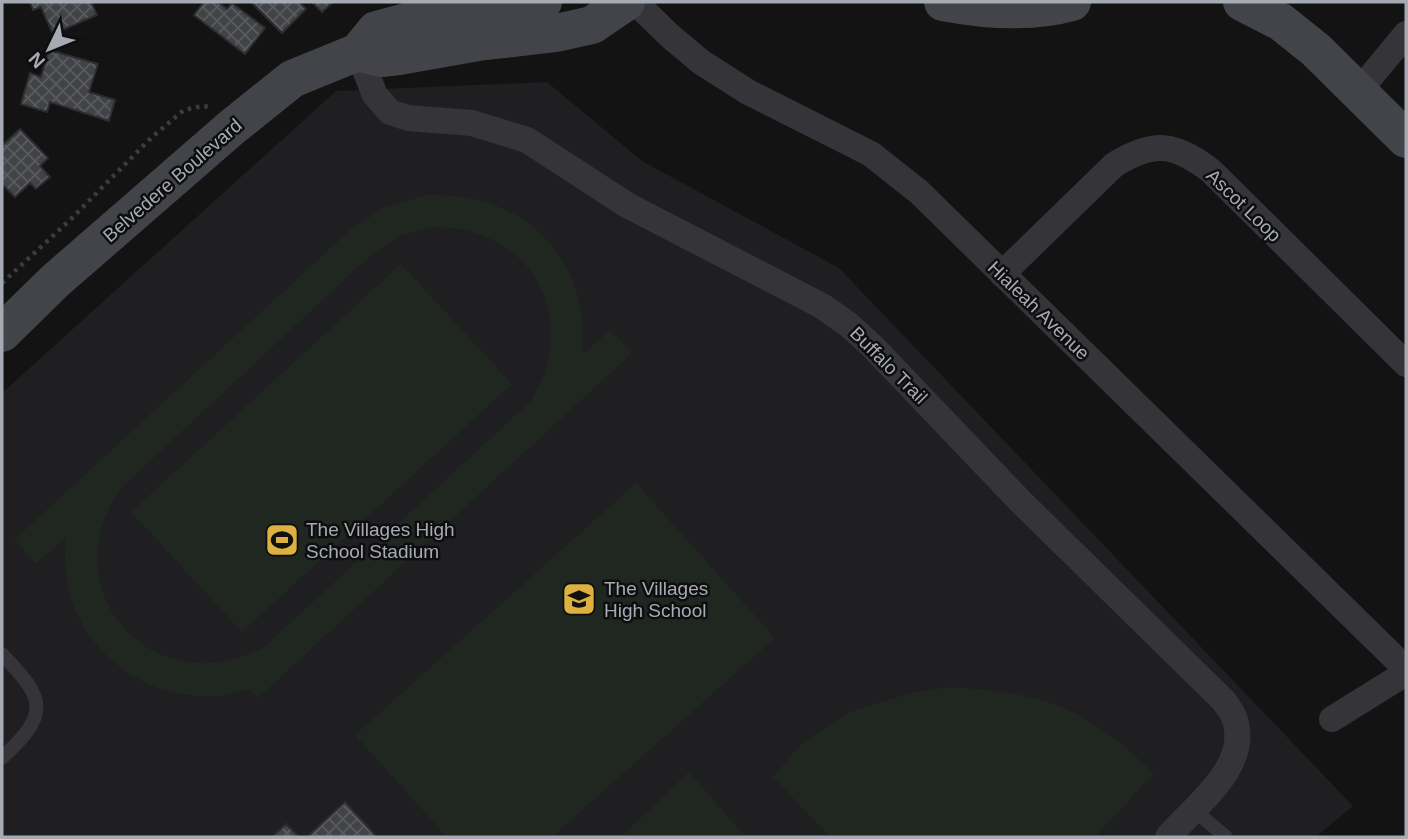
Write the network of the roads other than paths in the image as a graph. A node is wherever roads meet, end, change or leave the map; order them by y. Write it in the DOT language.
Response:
graph roads {
  1 [pos="543,2"];
  2 [pos="626,2"];
  3 [pos="635,2"];
  4 [pos="943,2"];
  5 [pos="1072,2"];
  6 [pos="1242,2"];
  7 [pos="475,27"];
  8 [pos="1406,34"];
  9 [pos="358,52"];
  10 [pos="1358,92"];
  11 [pos="1406,139"];
  12 [pos="1002,274"];
  13 [pos="2,333"];
  14 [pos="1406,364"];
  15 [pos="2,654"];
  16 [pos="1406,671"];
  17 [pos="1332,719"];
  18 [pos="2,758"];
  19 [pos="1194,809"];
  20 [pos="1168,837"];
  21 [pos="1226,837"];
  1 -- 7 [label="street"];
  2 -- 7 [label="street"];
  3 -- 12 [label="street, Hialeah Avenue"];
  4 -- 5 [label="street"];
  6 -- 10 [label="street"];
  7 -- 9 [label="street"];
  8 -- 10 [label="street"];
  9 -- 13 [label="street, Belvedere Boulevard"];
  9 -- 19 [label="street, Buffalo Trail"];
  10 -- 11 [label="street"];
  12 -- 14 [label="street, Ascot Loop"];
  12 -- 16 [label="street, Hialeah Avenue"];
  15 -- 18 [label="lane"];
  16 -- 17 [label="street"];
  19 -- 20 [label="street, Buffalo Trail"];
  19 -- 21 [label="lane"];
}
